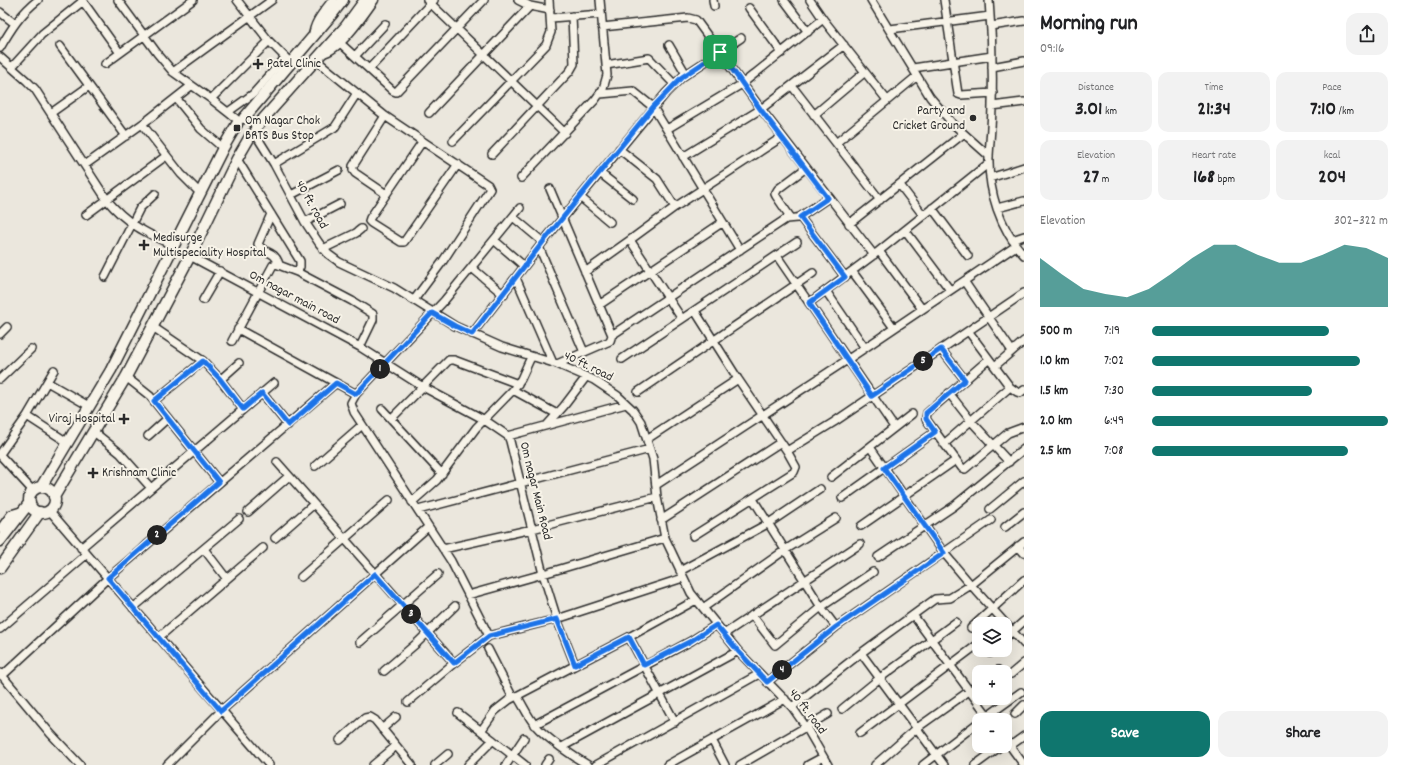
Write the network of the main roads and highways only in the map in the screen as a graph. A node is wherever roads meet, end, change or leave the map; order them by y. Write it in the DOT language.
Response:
graph roads {
  1 [pos="333,0"];
  2 [pos="342,0"];
  3 [pos="365,0"];
  4 [pos="374,0"];
  5 [pos="313,37"];
  6 [pos="319,56"];
  7 [pos="240,121"];
  8 [pos="253,131"];
  9 [pos="37,489"];
  10 [pos="54,497"];
  11 [pos="27,506"];
  12 [pos="45,511"];
  13 [pos="0,541"];
  14 [pos="0,568"];
  1 -- 5 [label="main road"];
  2 -- 5 [label="highway"];
  3 -- 6 [label="highway"];
  4 -- 6 [label="main road"];
  5 -- 7 [label="highway"];
  6 -- 8 [label="highway"];
  7 -- 8 [label="highway"];
  7 -- 8 [label="highway"];
  7 -- 9 [label="highway"];
  8 -- 10 [label="highway"];
  9 -- 10 [label="highway"];
  9 -- 11 [label="highway"];
  10 -- 12 [label="highway"];
  11 -- 12 [label="highway"];
  11 -- 13 [label="highway"];
  12 -- 14 [label="highway"];
}
